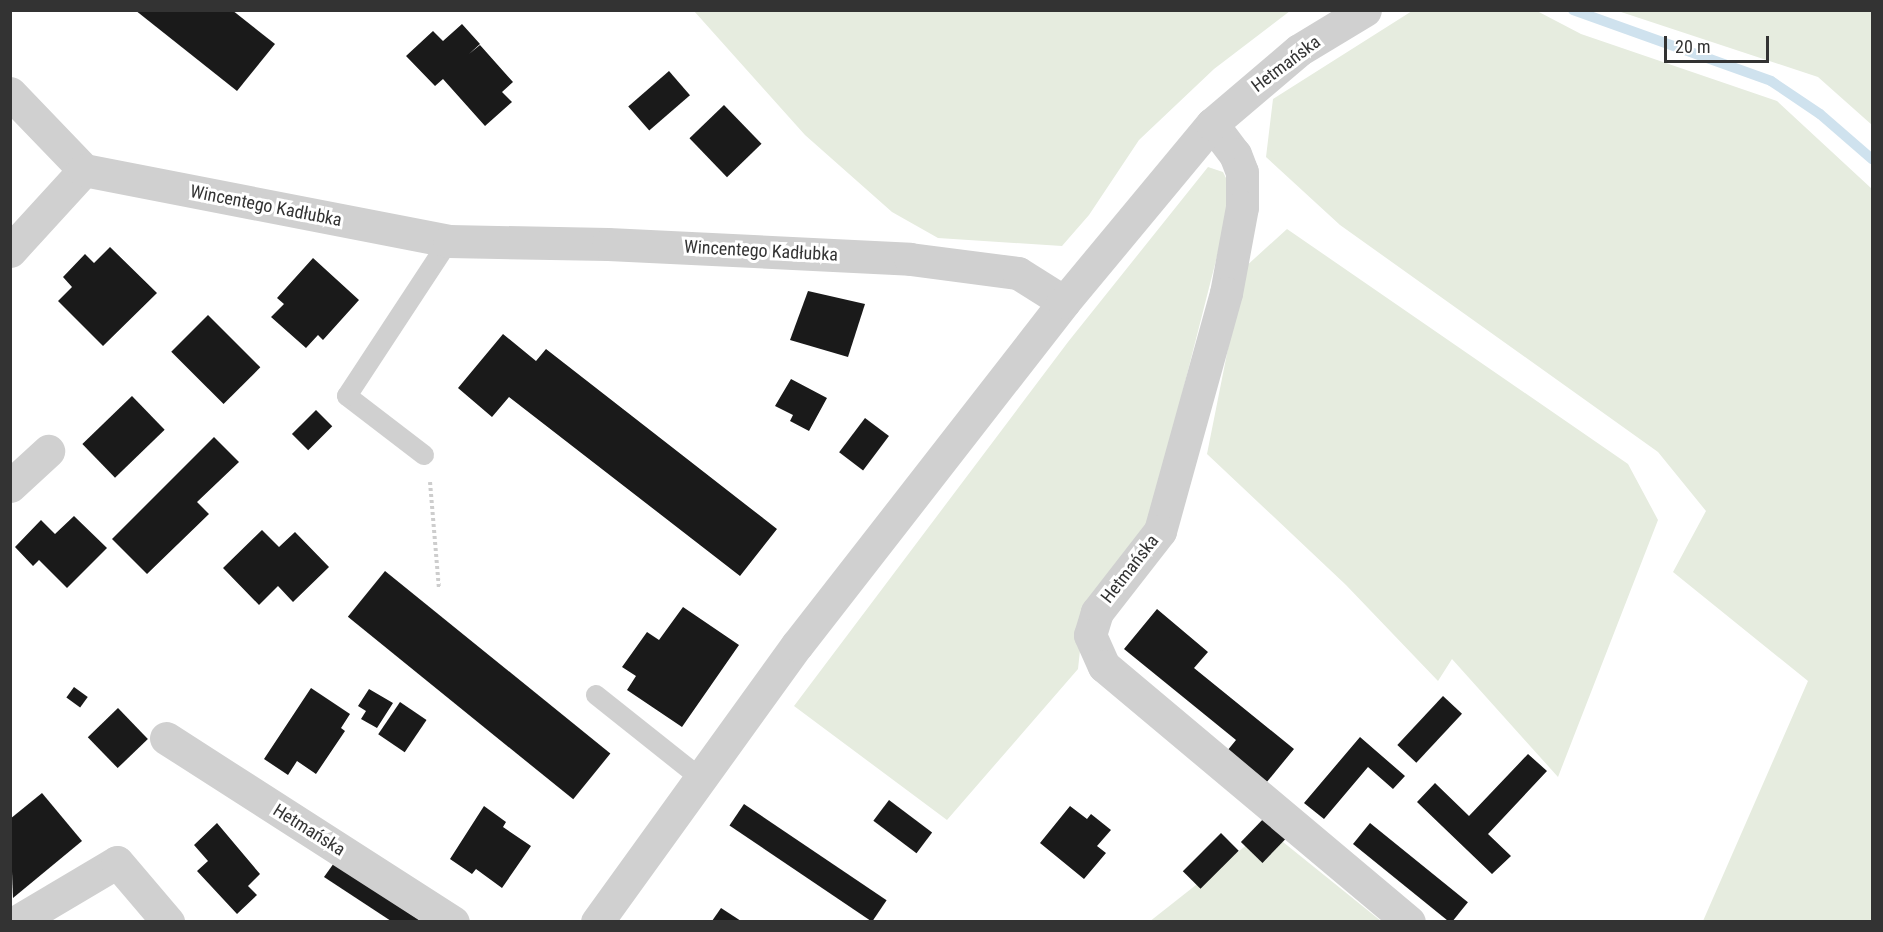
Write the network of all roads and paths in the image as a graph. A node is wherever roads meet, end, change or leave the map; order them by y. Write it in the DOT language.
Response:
graph roads {
  1 [pos="1365,10"];
  2 [pos="10,93"];
  3 [pos="1212,124"];
  4 [pos="84,170"];
  5 [pos="449,241"];
  6 [pos="10,250"];
  7 [pos="1064,303"];
  8 [pos="48,451"];
  9 [pos="424,455"];
  10 [pos="10,486"];
  11 [pos="439,589"];
  12 [pos="596,695"];
  13 [pos="166,738"];
  14 [pos="699,777"];
  15 [pos="16,921"];
  16 [pos="168,921"];
  17 [pos="453,921"];
  18 [pos="597,921"];
  19 [pos="1409,921"];
  1 -- 3 [label="street, Hetmańska"];
  2 -- 4 [label="street"];
  3 -- 7 [label="street, Hetmańska"];
  3 -- 19 [label="street, Hetmańska"];
  4 -- 5 [label="street, Wincentego Kadłubka"];
  4 -- 6 [label="street"];
  5 -- 7 [label="street, Wincentego Kadłubka"];
  5 -- 9 [label="lane"];
  7 -- 14 [label="street, Hetmańska"];
  8 -- 10 [label="street"];
  9 -- 11 [label="path"];
  12 -- 14 [label="lane"];
  13 -- 17 [label="street, Hetmańska"];
  14 -- 18 [label="street, Hetmańska"];
  15 -- 16 [label="street"];
}
